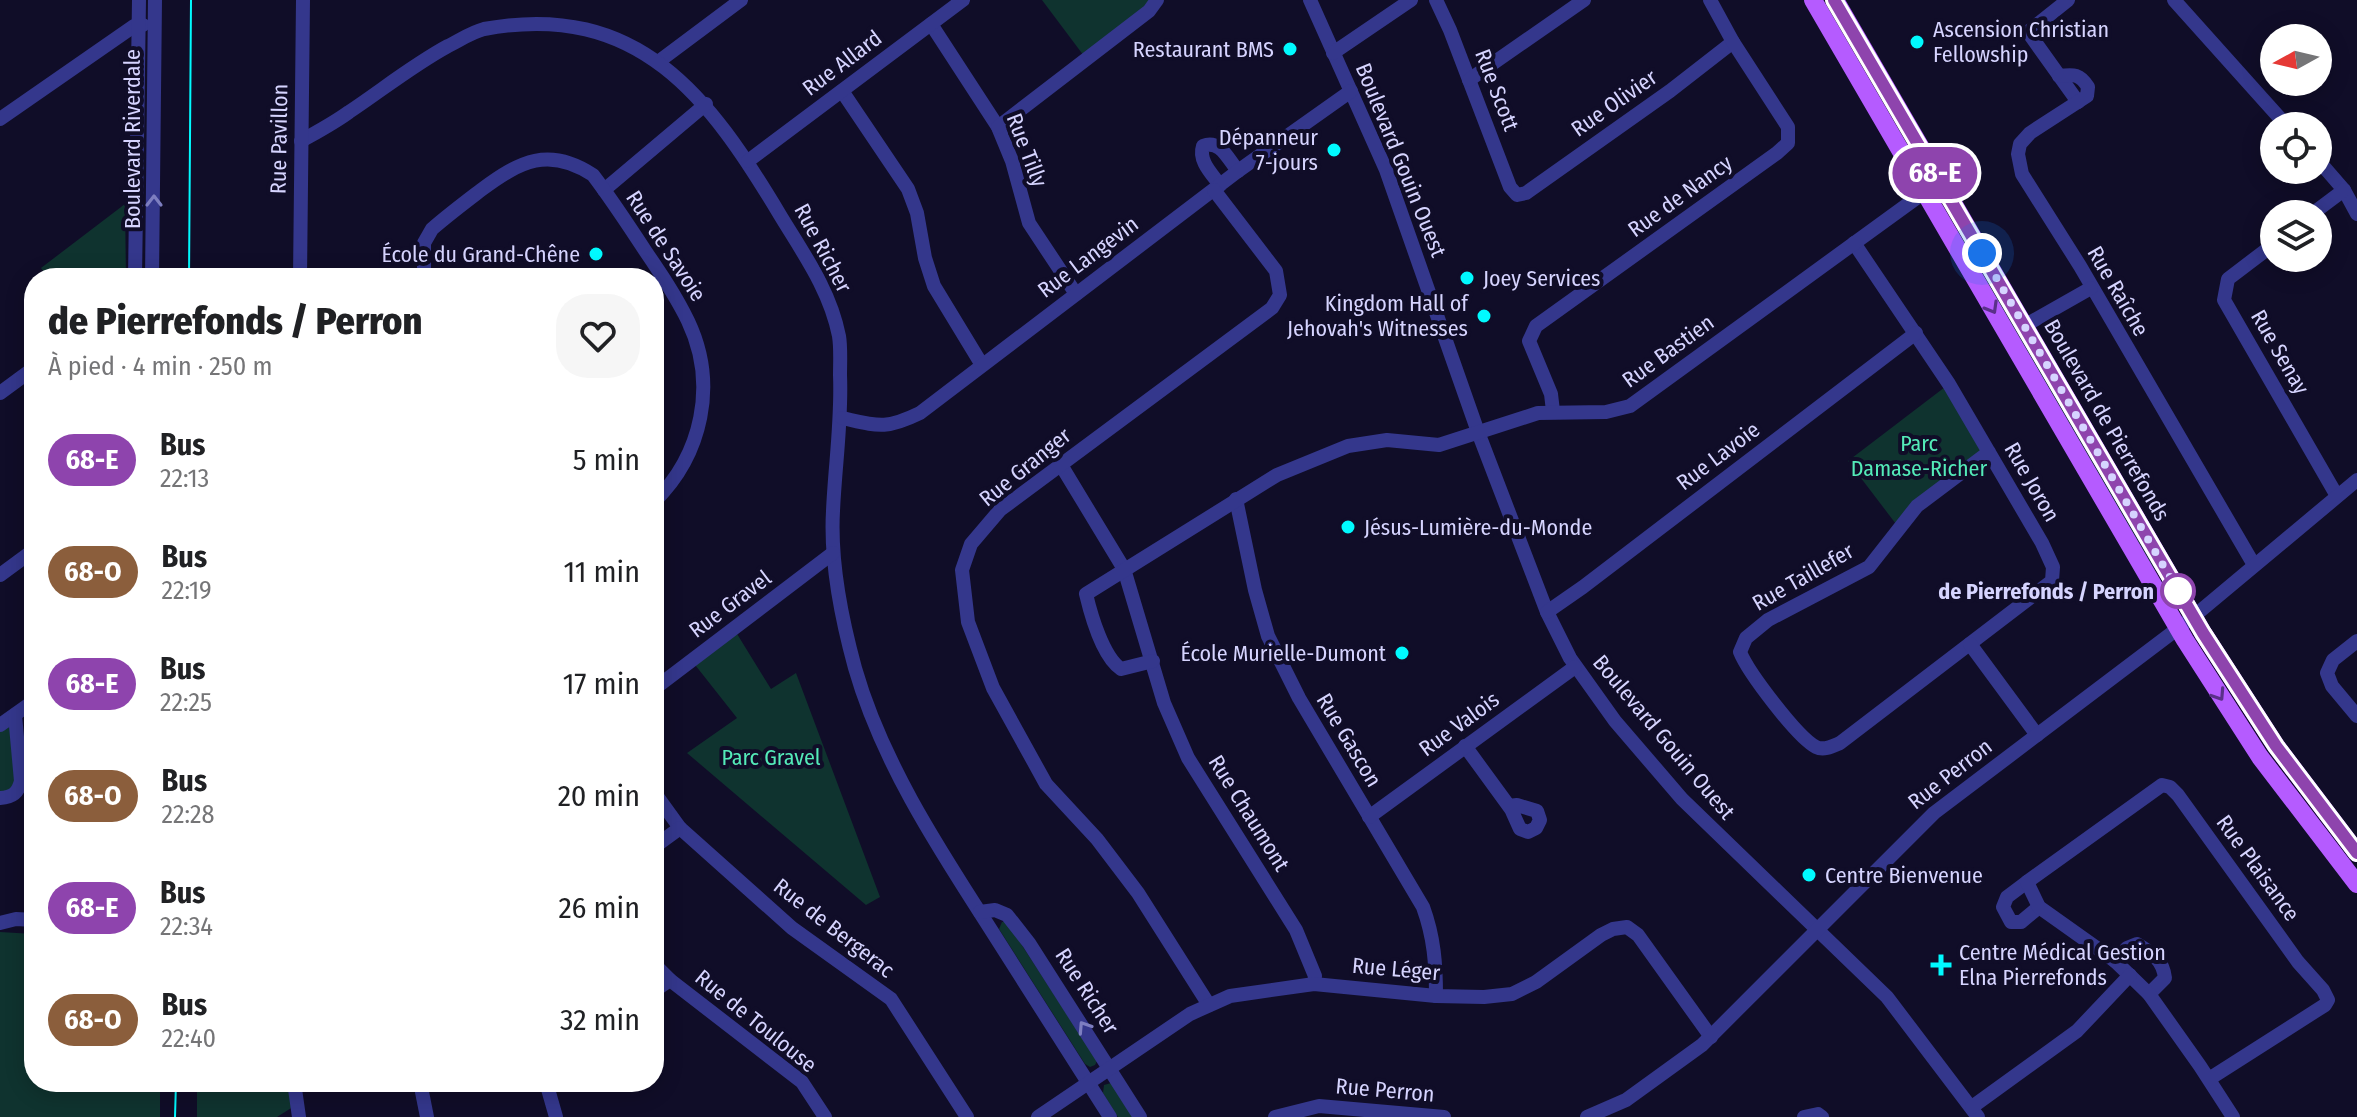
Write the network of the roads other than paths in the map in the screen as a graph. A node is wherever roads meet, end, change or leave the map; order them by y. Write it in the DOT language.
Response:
graph roads {
  1 [pos="139,0"];
  2 [pos="155,0"];
  3 [pos="303,0"];
  4 [pos="741,0"];
  5 [pos="963,0"];
  6 [pos="1157,0"];
  7 [pos="1310,0"];
  8 [pos="1411,0"];
  9 [pos="1436,0"];
  10 [pos="1584,0"];
  11 [pos="1710,0"];
  12 [pos="1813,0"];
  13 [pos="1835,0"];
  14 [pos="2068,0"];
  15 [pos="2174,0"];
  16 [pos="931,24"];
  17 [pos="138,25"];
  18 [pos="155,25"];
  19 [pos="1733,42"];
  20 [pos="1333,53"];
  21 [pos="662,59"];
  22 [pos="1469,80"];
  23 [pos="842,91"];
  24 [pos="1351,91"];
  25 [pos="706,104"];
  26 [pos="2274,112"];
  27 [pos="0,119"];
  28 [pos="998,127"];
  29 [pos="301,141"];
  30 [pos="748,161"];
  31 [pos="1238,171"];
  32 [pos="2332,176"];
  33 [pos="1940,182"];
  34 [pos="1217,188"];
  35 [pos="604,190"];
  36 [pos="2344,190"];
  37 [pos="1924,192"];
  38 [pos="1517,195"];
  39 [pos="2331,200"];
  40 [pos="2357,214"];
  41 [pos="1854,243"];
  42 [pos="2260,255"];
  43 [pos="135,268"];
  44 [pos="152,268"];
  45 [pos="300,268"];
  46 [pos="424,268"];
  47 [pos="656,268"];
  48 [pos="664,280"];
  49 [pos="2091,288"];
  50 [pos="1076,294"];
  51 [pos="2024,326"];
  52 [pos="1916,333"];
  53 [pos="982,365"];
  54 [pos="24,375"];
  55 [pos="0,393"];
  56 [pos="1553,411"];
  57 [pos="842,418"];
  58 [pos="1478,432"];
  59 [pos="1989,452"];
  60 [pos="1061,465"];
  61 [pos="2357,480"];
  62 [pos="664,491"];
  63 [pos="2337,496"];
  64 [pos="1236,499"];
  65 [pos="833,553"];
  66 [pos="24,557"];
  67 [pos="2254,565"];
  68 [pos="1124,569"];
  69 [pos="0,575"];
  70 [pos="1547,612"];
  71 [pos="2193,617"];
  72 [pos="2178,629"];
  73 [pos="2357,641"];
  74 [pos="1970,644"];
  75 [pos="1153,661"];
  76 [pos="1575,667"];
  77 [pos="664,681"];
  78 [pos="24,708"];
  79 [pos="15,715"];
  80 [pos="2357,716"];
  81 [pos="0,725"];
  82 [pos="2037,735"];
  83 [pos="1465,746"];
  84 [pos="1827,749"];
  85 [pos="0,798"];
  86 [pos="664,806"];
  87 [pos="1509,806"];
  88 [pos="1369,817"];
  89 [pos="680,828"];
  90 [pos="664,840"];
  91 [pos="2357,853"];
  92 [pos="2027,882"];
  93 [pos="2357,884"];
  94 [pos="2039,907"];
  95 [pos="980,912"];
  96 [pos="24,919"];
  97 [pos="0,923"];
  98 [pos="1819,928"];
  99 [pos="2115,961"];
  100 [pos="664,974"];
  101 [pos="2130,975"];
  102 [pos="670,980"];
  103 [pos="664,984"];
  104 [pos="1314,984"];
  105 [pos="2149,994"];
  106 [pos="1436,996"];
  107 [pos="1209,1005"];
  108 [pos="1711,1037"];
  109 [pos="1110,1067"];
  110 [pos="2209,1079"];
  111 [pos="1088,1082"];
  112 [pos="295,1092"];
  113 [pos="422,1092"];
  114 [pos="549,1092"];
  115 [pos="1975,1112"];
  116 [pos="1383,1113"];
  117 [pos="299,1117"];
  118 [pos="427,1117"];
  119 [pos="556,1117"];
  120 [pos="825,1117"];
  121 [pos="967,1117"];
  122 [pos="1038,1117"];
  123 [pos="1110,1117"];
  124 [pos="1140,1117"];
  125 [pos="1275,1117"];
  126 [pos="1444,1117"];
  127 [pos="1587,1117"];
  128 [pos="1804,1117"];
  129 [pos="1822,1117"];
  130 [pos="2233,1117"];
  1 -- 17 [label="street, Boulevard Riverdale"];
  2 -- 18 [label="street, Boulevard Riverdale"];
  3 -- 29 [label="street, Rue Pavillon"];
  4 -- 21 [label="street"];
  5 -- 16 [label="street, Rue Allard"];
  6 -- 28 [label="street"];
  7 -- 20 [label="street, Boulevard Gouin Ouest"];
  8 -- 20 [label="street"];
  9 -- 22 [label="street, Rue Scott"];
  10 -- 22 [label="street"];
  11 -- 19 [label="street, Rue de Nancy"];
  12 -- 37 [label="main road, Boulevard de Pierrefonds"];
  13 -- 33 [label="main road, Boulevard de Pierrefonds"];
  14 -- 49 [label="street, Rue Raîche"];
  15 -- 26 [label="street"];
  16 -- 23 [label="street, Rue Allard"];
  16 -- 28 [label="street, Rue Tilly"];
  17 -- 18 [label="street"];
  17 -- 27 [label="street"];
  17 -- 43 [label="street, Boulevard Riverdale"];
  44 -- 18 [label="street, Boulevard Riverdale, one-way"];
  19 -- 38 [label="street, Rue Olivier"];
  19 -- 56 [label="street, Rue de Nancy"];
  20 -- 24 [label="street, Boulevard Gouin Ouest"];
  21 -- 25 [label="street, Rue Richer"];
  21 -- 29 [label="street, Rue Richer"];
  22 -- 38 [label="street, Rue Scott"];
  23 -- 30 [label="street, Rue Allard"];
  23 -- 53 [label="street"];
  24 -- 31 [label="street, Rue Langevin"];
  24 -- 58 [label="street, Boulevard Gouin Ouest"];
  25 -- 30 [label="street, Rue Richer"];
  25 -- 35 [label="street, Rue de Savoie"];
  28 -- 50 [label="street, Rue Tilly"];
  29 -- 45 [label="street, Rue Pavillon"];
  30 -- 57 [label="street, Rue Richer"];
  31 -- 34 [label="street, Rue Langevin"];
  31 -- 34 [label="street"];
  32 -- 36 [label="street"];
  33 -- 37 [label="street, Rue Bastien"];
  33 -- 51 [label="main road, Boulevard de Pierrefonds"];
  34 -- 50 [label="street, Rue Langevin"];
  34 -- 60 [label="street, Rue Granger"];
  35 -- 46 [label="street, Rue de Savoie"];
  35 -- 47 [label="street, Rue de Savoie"];
  36 -- 39 [label="street"];
  36 -- 40 [label="street"];
  37 -- 41 [label="street, Rue Bastien"];
  37 -- 72 [label="main road, Boulevard de Pierrefonds, one-way"];
  41 -- 52 [label="street, Rue Joron"];
  41 -- 56 [label="street, Rue Bastien"];
  42 -- 63 [label="street, Rue Senay"];
  48 -- 62 [label="street, Rue de Savoie"];
  49 -- 51 [label="street"];
  49 -- 67 [label="street, Rue Raîche"];
  50 -- 53 [label="street, Rue Langevin"];
  51 -- 71 [label="main road, Boulevard de Pierrefonds"];
  52 -- 59 [label="street, Rue Joron"];
  52 -- 70 [label="street, Rue Lavoie"];
  53 -- 57 [label="street, Rue Langevin"];
  54 -- 55 [label="street"];
  56 -- 58 [label="street, Rue Bastien"];
  57 -- 65 [label="street, Rue Richer"];
  58 -- 64 [label="street, Rue Bastien"];
  58 -- 70 [label="street, Boulevard Gouin Ouest"];
  59 -- 74 [label="street, Rue Joron"];
  59 -- 84 [label="street, Rue Taillefer"];
  60 -- 68 [label="street, Rue Chaumont"];
  60 -- 107 [label="street, Rue Granger"];
  61 -- 63 [label="street, Rue Perron"];
  63 -- 67 [label="street, Rue Perron"];
  64 -- 68 [label="street, Rue Bastien"];
  64 -- 88 [label="street, Rue Gascon"];
  65 -- 77 [label="street, Rue Gravel"];
  65 -- 95 [label="street, Rue Richer"];
  66 -- 69 [label="street"];
  67 -- 71 [label="street, Rue Perron"];
  68 -- 75 [label="street, Rue Chaumont"];
  68 -- 75 [label="street"];
  70 -- 76 [label="street, Boulevard Gouin Ouest"];
  71 -- 72 [label="street, Rue Perron"];
  71 -- 91 [label="main road, Boulevard de Pierrefonds"];
  72 -- 82 [label="street, Rue Perron"];
  72 -- 93 [label="main road, Boulevard de Pierrefonds, one-way"];
  73 -- 80 [label="street"];
  74 -- 82 [label="street"];
  74 -- 84 [label="street, Rue Joron"];
  75 -- 104 [label="street, Rue Chaumont"];
  76 -- 83 [label="street, Rue Valois"];
  76 -- 98 [label="street, Boulevard Gouin Ouest"];
  78 -- 79 [label="street"];
  79 -- 81 [label="street"];
  79 -- 85 [label="street"];
  82 -- 98 [label="street, Rue Perron"];
  83 -- 87 [label="street"];
  83 -- 88 [label="street, Rue Valois"];
  86 -- 89 [label="street, Rue de Bergerac"];
  88 -- 106 [label="street, Rue Gascon"];
  89 -- 90 [label="street"];
  89 -- 121 [label="street, Rue de Bergerac"];
  92 -- 94 [label="street"];
  92 -- 94 [label="street, Rue Plaisance"];
  92 -- 110 [label="street, Rue Plaisance"];
  94 -- 99 [label="street"];
  109 -- 95 [label="street, Rue Richer, one-way"];
  95 -- 111 [label="street, Rue Richer"];
  96 -- 97 [label="street"];
  98 -- 108 [label="street, Rue Perron"];
  98 -- 115 [label="street, Boulevard Gouin Ouest"];
  99 -- 101 [label="street"];
  99 -- 105 [label="street"];
  100 -- 102 [label="street, Rue de Toulouse"];
  101 -- 105 [label="street"];
  101 -- 115 [label="street"];
  102 -- 103 [label="street"];
  102 -- 120 [label="street, Rue de Toulouse"];
  104 -- 106 [label="street, Rue Léger"];
  104 -- 107 [label="street, Rue Léger"];
  105 -- 110 [label="street"];
  106 -- 108 [label="street, Rue Léger"];
  107 -- 109 [label="street, Rue Léger"];
  108 -- 127 [label="street, Rue Perron"];
  109 -- 111 [label="street, Rue Léger"];
  109 -- 124 [label="street, Rue Richer"];
  110 -- 130 [label="street"];
  111 -- 122 [label="street, Rue Léger"];
  111 -- 123 [label="street, Rue Richer"];
  112 -- 117 [label="street"];
  113 -- 118 [label="street"];
  114 -- 119 [label="street"];
  116 -- 125 [label="street, Rue Perron"];
  116 -- 126 [label="street, Rue Perron"];
  128 -- 129 [label="street"];
}
